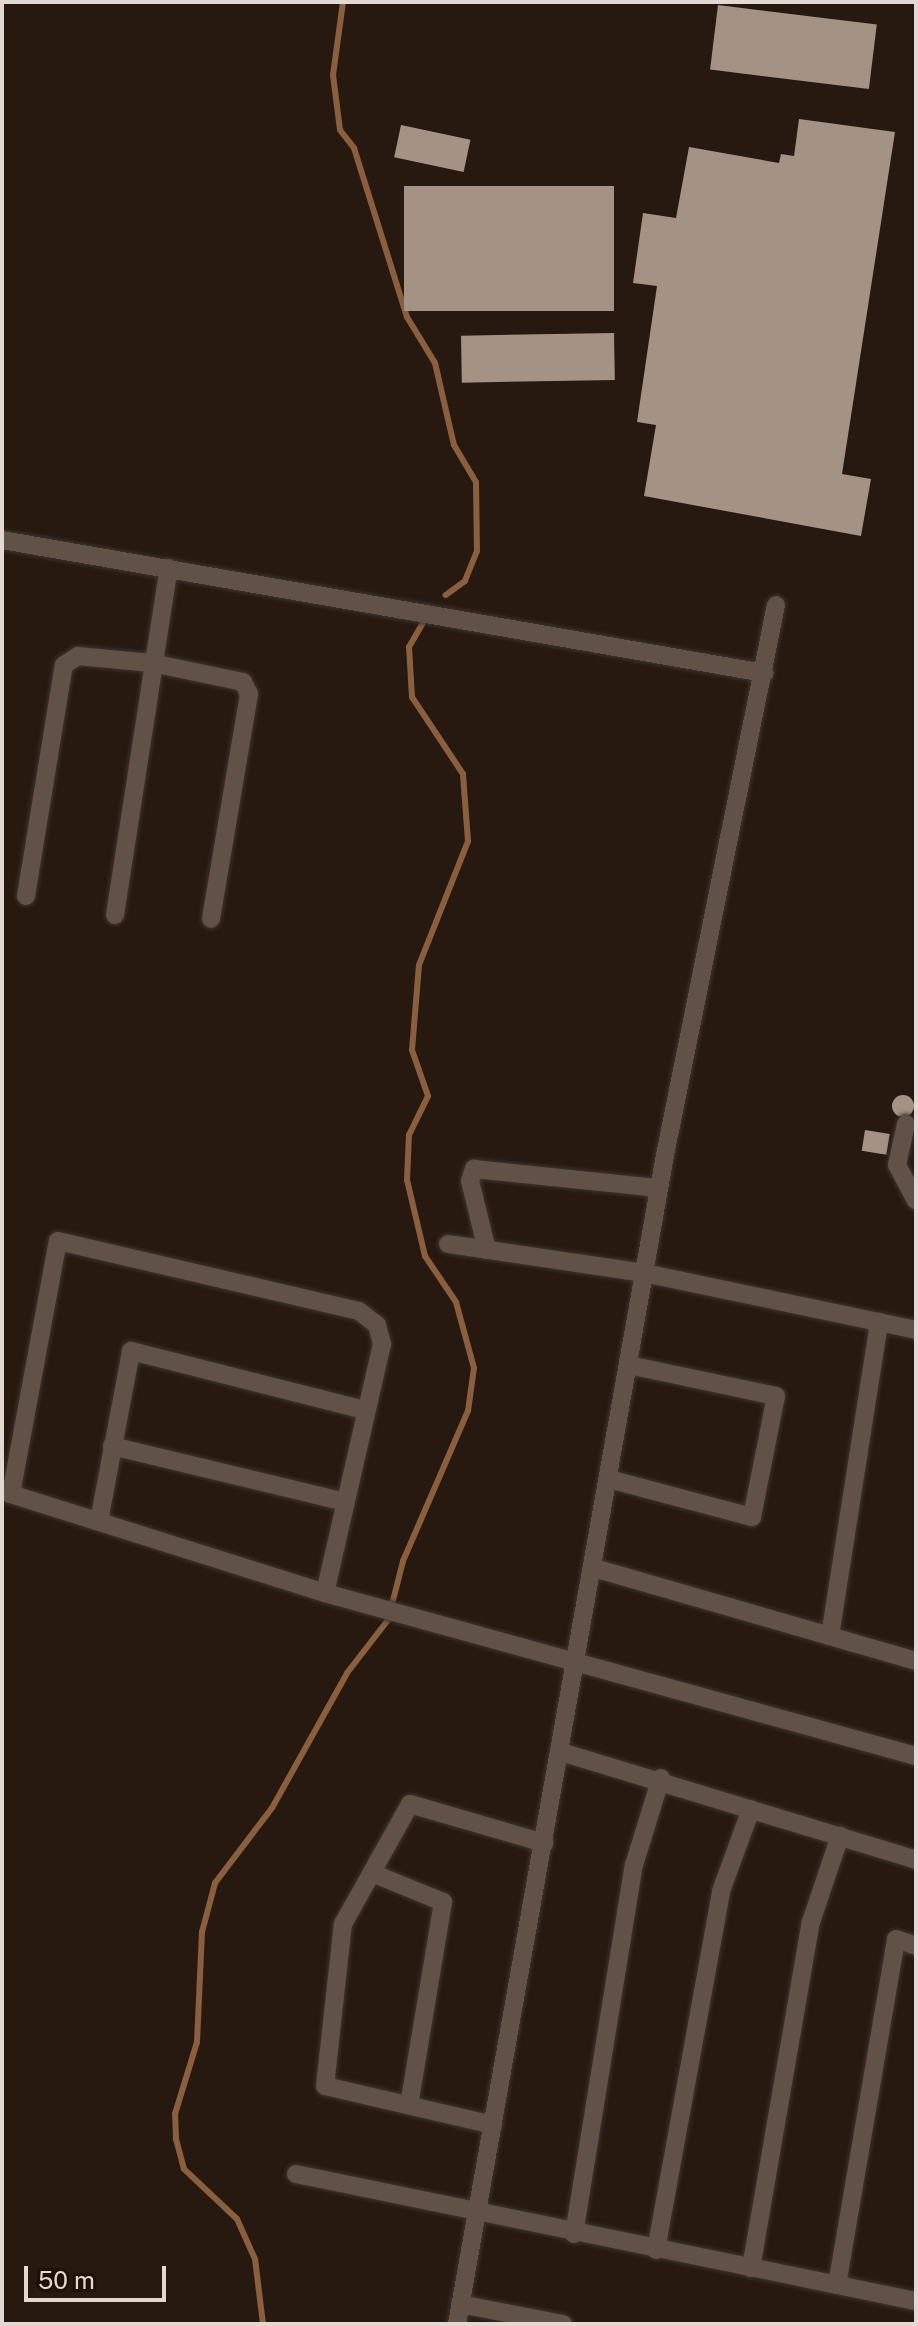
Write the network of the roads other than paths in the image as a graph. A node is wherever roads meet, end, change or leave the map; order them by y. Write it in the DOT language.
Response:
graph roads {
  1 [pos="2,540"];
  2 [pos="169,568"];
  3 [pos="776,605"];
  4 [pos="152,663"];
  5 [pos="764,673"];
  6 [pos="26,896"];
  7 [pos="115,915"];
  8 [pos="211,919"];
  9 [pos="906,1124"];
  10 [pos="659,1188"];
  11 [pos="916,1200"];
  12 [pos="448,1244"];
  13 [pos="487,1250"];
  14 [pos="644,1273"];
  15 [pos="879,1322"];
  16 [pos="916,1330"];
  17 [pos="629,1365"];
  18 [pos="364,1410"];
  19 [pos="112,1446"];
  20 [pos="609,1479"];
  21 [pos="7,1492"];
  22 [pos="345,1502"];
  23 [pos="99,1521"];
  24 [pos="594,1568"];
  25 [pos="325,1593"];
  26 [pos="830,1636"];
  27 [pos="578,1661"];
  28 [pos="916,1661"];
  29 [pos="561,1752"];
  30 [pos="916,1756"];
  31 [pos="661,1778"];
  32 [pos="751,1809"];
  33 [pos="840,1836"];
  34 [pos="544,1843"];
  35 [pos="916,1860"];
  36 [pos="372,1873"];
  37 [pos="916,1946"];
  38 [pos="409,2105"];
  39 [pos="493,2125"];
  40 [pos="296,2174"];
  41 [pos="477,2211"];
  42 [pos="574,2234"];
  43 [pos="656,2250"];
  44 [pos="751,2268"];
  45 [pos="837,2285"];
  46 [pos="916,2301"];
  47 [pos="460,2304"];
  48 [pos="457,2324"];
  49 [pos="563,2324"];
  1 -- 2 [label="street"];
  2 -- 4 [label="street"];
  2 -- 5 [label="street"];
  3 -- 5 [label="street"];
  4 -- 6 [label="street"];
  4 -- 7 [label="street"];
  4 -- 8 [label="street"];
  5 -- 10 [label="street"];
  9 -- 11 [label="street"];
  10 -- 13 [label="street"];
  10 -- 14 [label="street"];
  12 -- 13 [label="street"];
  13 -- 14 [label="street"];
  14 -- 15 [label="street"];
  14 -- 17 [label="street"];
  15 -- 16 [label="street"];
  15 -- 26 [label="street"];
  17 -- 20 [label="street"];
  17 -- 20 [label="street"];
  18 -- 19 [label="street"];
  18 -- 21 [label="street"];
  18 -- 22 [label="street"];
  19 -- 22 [label="street"];
  19 -- 23 [label="street"];
  20 -- 24 [label="street"];
  21 -- 23 [label="street"];
  22 -- 25 [label="street"];
  23 -- 25 [label="street"];
  24 -- 26 [label="street"];
  24 -- 27 [label="street"];
  25 -- 27 [label="street"];
  26 -- 28 [label="street"];
  27 -- 29 [label="street"];
  27 -- 30 [label="street"];
  29 -- 31 [label="street"];
  29 -- 34 [label="street"];
  31 -- 32 [label="street"];
  31 -- 42 [label="street"];
  32 -- 33 [label="street"];
  32 -- 43 [label="street"];
  33 -- 35 [label="street"];
  33 -- 44 [label="street"];
  34 -- 36 [label="street"];
  34 -- 39 [label="street"];
  36 -- 38 [label="street"];
  36 -- 38 [label="street"];
  37 -- 45 [label="street"];
  38 -- 39 [label="street"];
  39 -- 41 [label="street"];
  40 -- 41 [label="street"];
  41 -- 42 [label="street"];
  41 -- 47 [label="street"];
  42 -- 43 [label="street"];
  43 -- 44 [label="street"];
  44 -- 45 [label="street"];
  45 -- 46 [label="street"];
  47 -- 48 [label="street"];
  47 -- 49 [label="street"];
}
